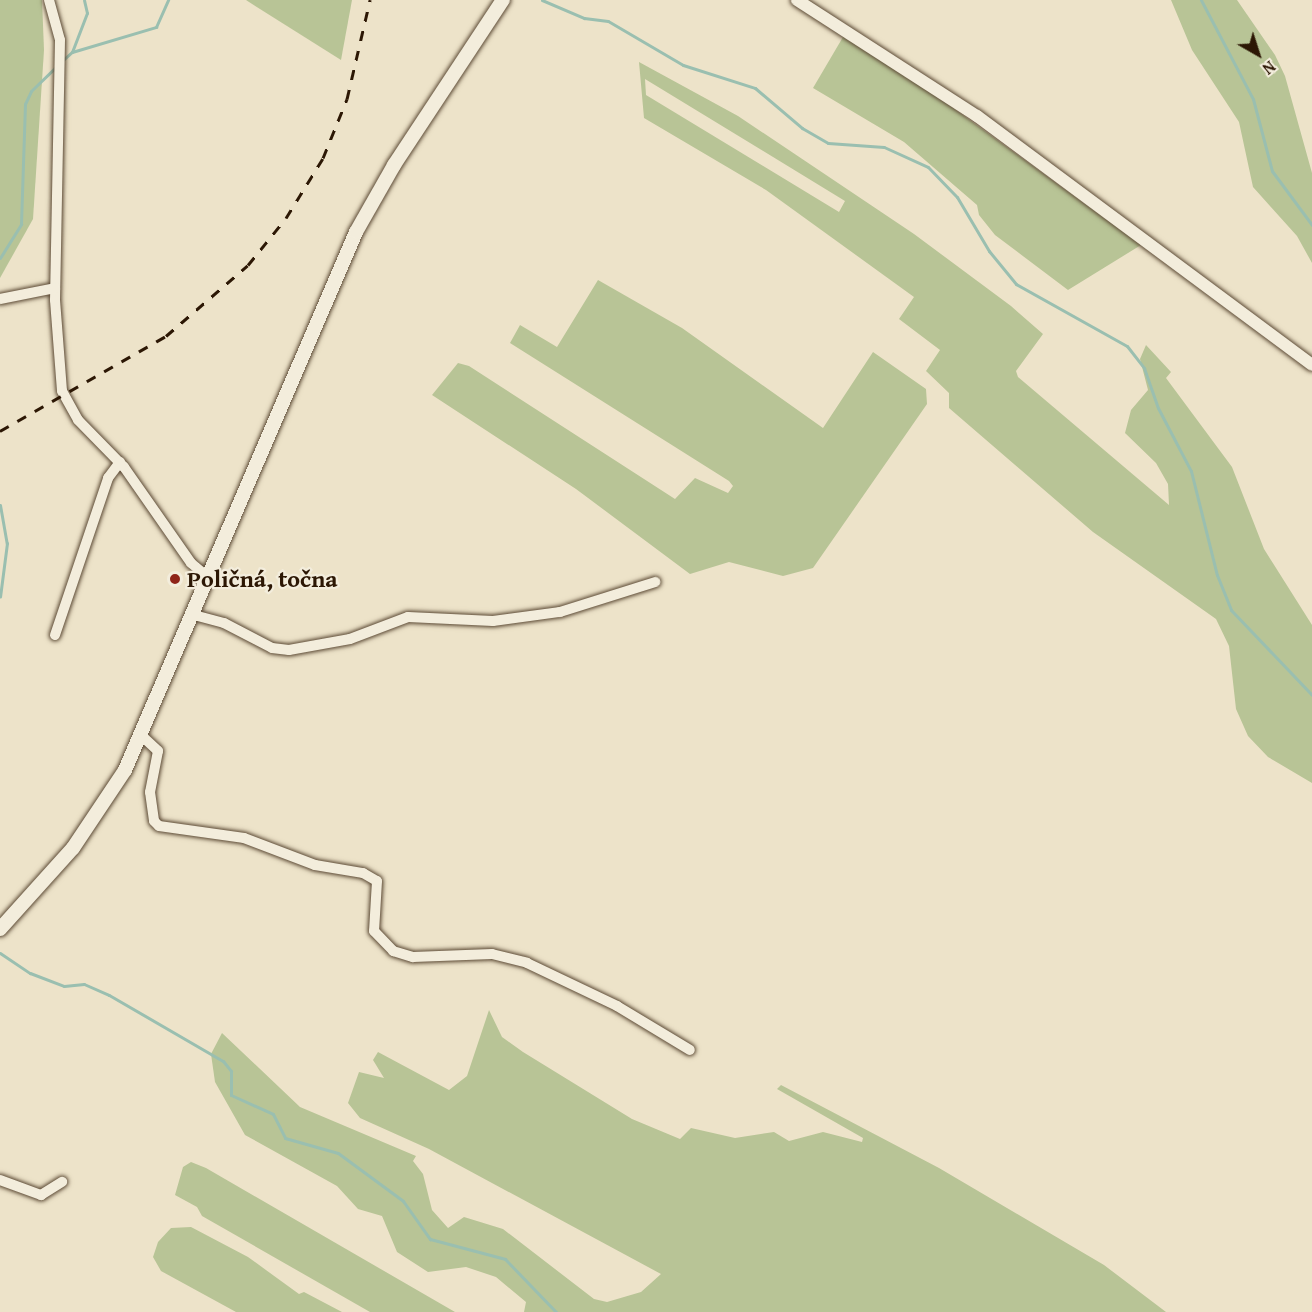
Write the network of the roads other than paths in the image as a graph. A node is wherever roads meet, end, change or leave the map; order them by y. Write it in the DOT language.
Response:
graph roads {
  1 [pos="49,0"];
  2 [pos="503,0"];
  3 [pos="797,0"];
  4 [pos="55,288"];
  5 [pos="0,299"];
  6 [pos="1312,365"];
  7 [pos="120,462"];
  8 [pos="209,578"];
  9 [pos="655,582"];
  10 [pos="194,615"];
  11 [pos="56,635"];
  12 [pos="142,736"];
  13 [pos="0,929"];
  14 [pos="690,1050"];
  15 [pos="0,1180"];
  16 [pos="62,1182"];
  1 -- 4 [label="street"];
  2 -- 8 [label="main road"];
  3 -- 6 [label="street"];
  4 -- 5 [label="street"];
  4 -- 7 [label="street"];
  7 -- 8 [label="street"];
  7 -- 11 [label="street"];
  8 -- 10 [label="main road"];
  9 -- 10 [label="street"];
  10 -- 12 [label="main road"];
  12 -- 13 [label="main road"];
  12 -- 14 [label="street"];
  15 -- 16 [label="street"];
}
